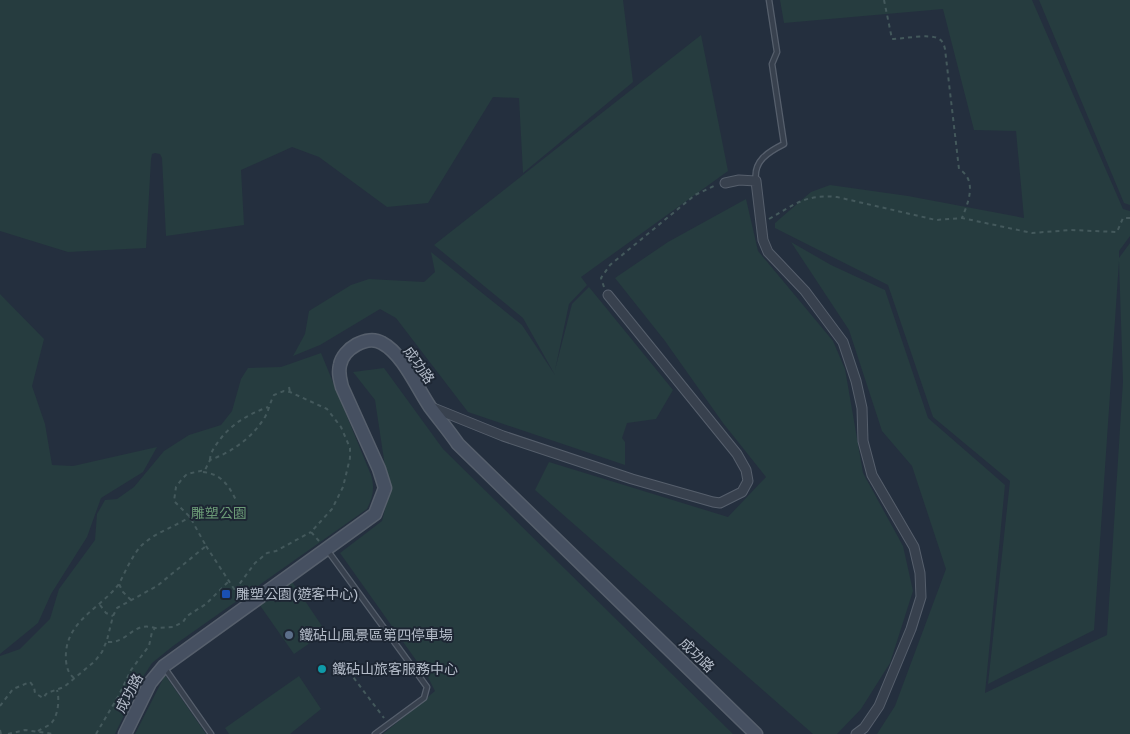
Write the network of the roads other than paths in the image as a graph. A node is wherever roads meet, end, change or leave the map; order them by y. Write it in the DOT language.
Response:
graph roads {
  1 [pos="769,0"];
  2 [pos="756,181"];
  3 [pos="725,183"];
  4 [pos="608,295"];
  5 [pos="430,407"];
  6 [pos="326,549"];
  7 [pos="164,666"];
  8 [pos="125,734"];
  9 [pos="211,734"];
  10 [pos="375,734"];
  11 [pos="756,734"];
  12 [pos="856,734"];
  1 -- 2 [label="lane"];
  2 -- 3 [label="street"];
  2 -- 12 [label="street"];
  4 -- 5 [label="street"];
  5 -- 6 [label="street, 成功路"];
  5 -- 11 [label="street, 成功路"];
  6 -- 7 [label="street, 成功路"];
  6 -- 10 [label="lane"];
  7 -- 8 [label="street, 成功路"];
  7 -- 9 [label="lane"];
}
